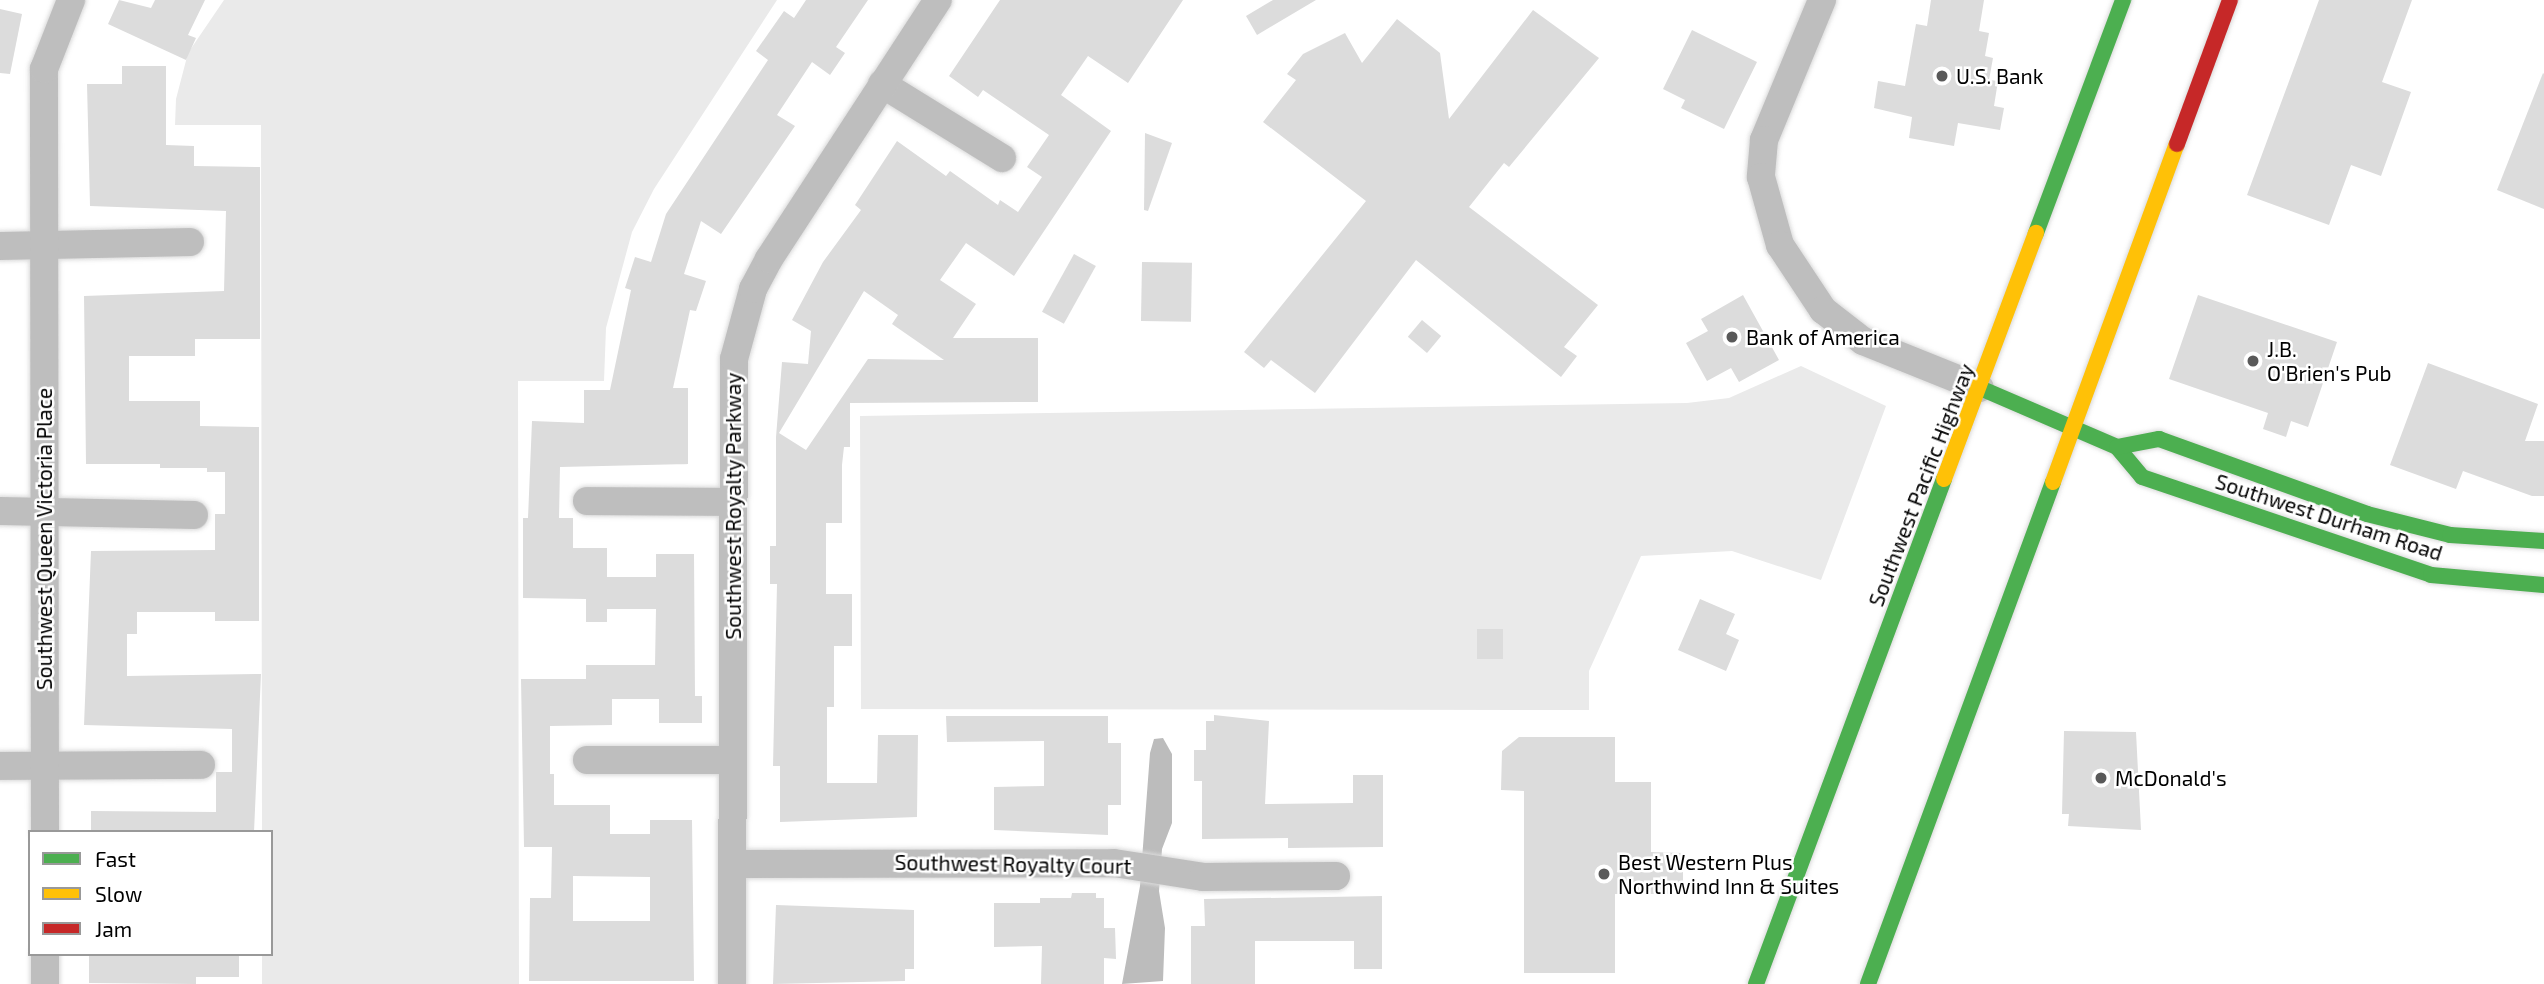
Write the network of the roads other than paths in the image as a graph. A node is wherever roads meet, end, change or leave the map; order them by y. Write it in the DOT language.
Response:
graph roads {
  1 [pos="71,0"];
  2 [pos="938,0"];
  3 [pos="1822,0"];
  4 [pos="2123,0"];
  5 [pos="2230,0"];
  6 [pos="882,84"];
  7 [pos="1002,158"];
  8 [pos="190,242"];
  9 [pos="0,246"];
  10 [pos="41,246"];
  11 [pos="1980,388"];
  12 [pos="2073,424"];
  13 [pos="2117,447"];
  14 [pos="587,502"];
  15 [pos="732,502"];
  16 [pos="0,511"];
  17 [pos="43,512"];
  18 [pos="194,515"];
  19 [pos="2544,541"];
  20 [pos="2544,585"];
  21 [pos="587,760"];
  22 [pos="732,760"];
  23 [pos="45,765"];
  24 [pos="201,765"];
  25 [pos="0,766"];
  26 [pos="45,830"];
  27 [pos="732,864"];
  28 [pos="1336,876"];
  29 [pos="45,956"];
  30 [pos="45,984"];
  31 [pos="732,984"];
  32 [pos="1756,984"];
  33 [pos="1868,984"];
  1 -- 10 [label="street, Southwest Queen Victoria Place"];
  2 -- 6 [label="street, Southwest Royalty Parkway"];
  3 -- 11 [label="street"];
  4 -- 11 [label="main road, Southwest Pacific Highway"];
  5 -- 12 [label="main road"];
  6 -- 7 [label="street"];
  6 -- 15 [label="street, Southwest Royalty Parkway"];
  8 -- 10 [label="street"];
  9 -- 10 [label="street"];
  10 -- 17 [label="street, Southwest Queen Victoria Place"];
  11 -- 12 [label="main road, Southwest Durham Road"];
  11 -- 32 [label="main road, Southwest Pacific Highway"];
  12 -- 13 [label="main road, Southwest Durham Road"];
  12 -- 33 [label="main road"];
  13 -- 19 [label="main road, Southwest Durham Road"];
  13 -- 20 [label="main road, Southwest Durham Road"];
  14 -- 15 [label="street"];
  15 -- 22 [label="street, Southwest Royalty Parkway"];
  16 -- 17 [label="street"];
  17 -- 18 [label="street"];
  17 -- 23 [label="street, Southwest Queen Victoria Place"];
  21 -- 22 [label="street"];
  22 -- 27 [label="street, Southwest Royalty Parkway"];
  23 -- 24 [label="street"];
  23 -- 25 [label="street"];
  23 -- 26 [label="street, Southwest Queen Victoria Place"];
  27 -- 28 [label="street, Southwest Royalty Court"];
  27 -- 31 [label="street, Southwest Royalty Parkway"];
  29 -- 30 [label="street"];
}
